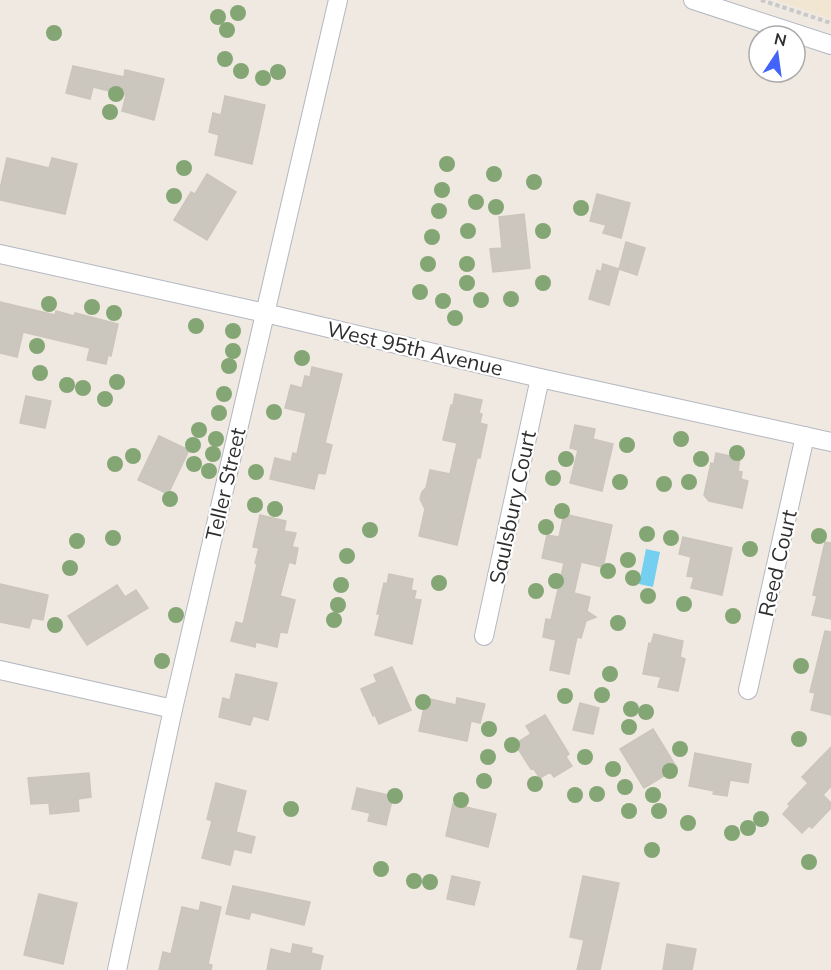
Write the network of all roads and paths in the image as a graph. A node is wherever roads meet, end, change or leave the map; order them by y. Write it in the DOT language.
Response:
graph roads {
  1 [pos="338,0"];
  2 [pos="693,0"];
  3 [pos="761,0"];
  4 [pos="831,23"];
  5 [pos="831,45"];
  6 [pos="0,254"];
  7 [pos="265,313"];
  8 [pos="540,378"];
  9 [pos="805,436"];
  10 [pos="831,442"];
  11 [pos="484,636"];
  12 [pos="0,670"];
  13 [pos="748,690"];
  14 [pos="173,709"];
  15 [pos="117,970"];
  1 -- 7 [label="street, Teller Street"];
  2 -- 5 [label="street"];
  3 -- 4 [label="path"];
  6 -- 7 [label="street, West 95th Avenue"];
  7 -- 8 [label="street, West 95th Avenue"];
  7 -- 14 [label="street, Teller Street"];
  8 -- 9 [label="street, West 95th Avenue"];
  8 -- 11 [label="street, Saulsbury Court"];
  9 -- 10 [label="street, West 95th Avenue"];
  9 -- 13 [label="street, Reed Court"];
  12 -- 14 [label="street"];
  14 -- 15 [label="street, Teller Street"];
}
